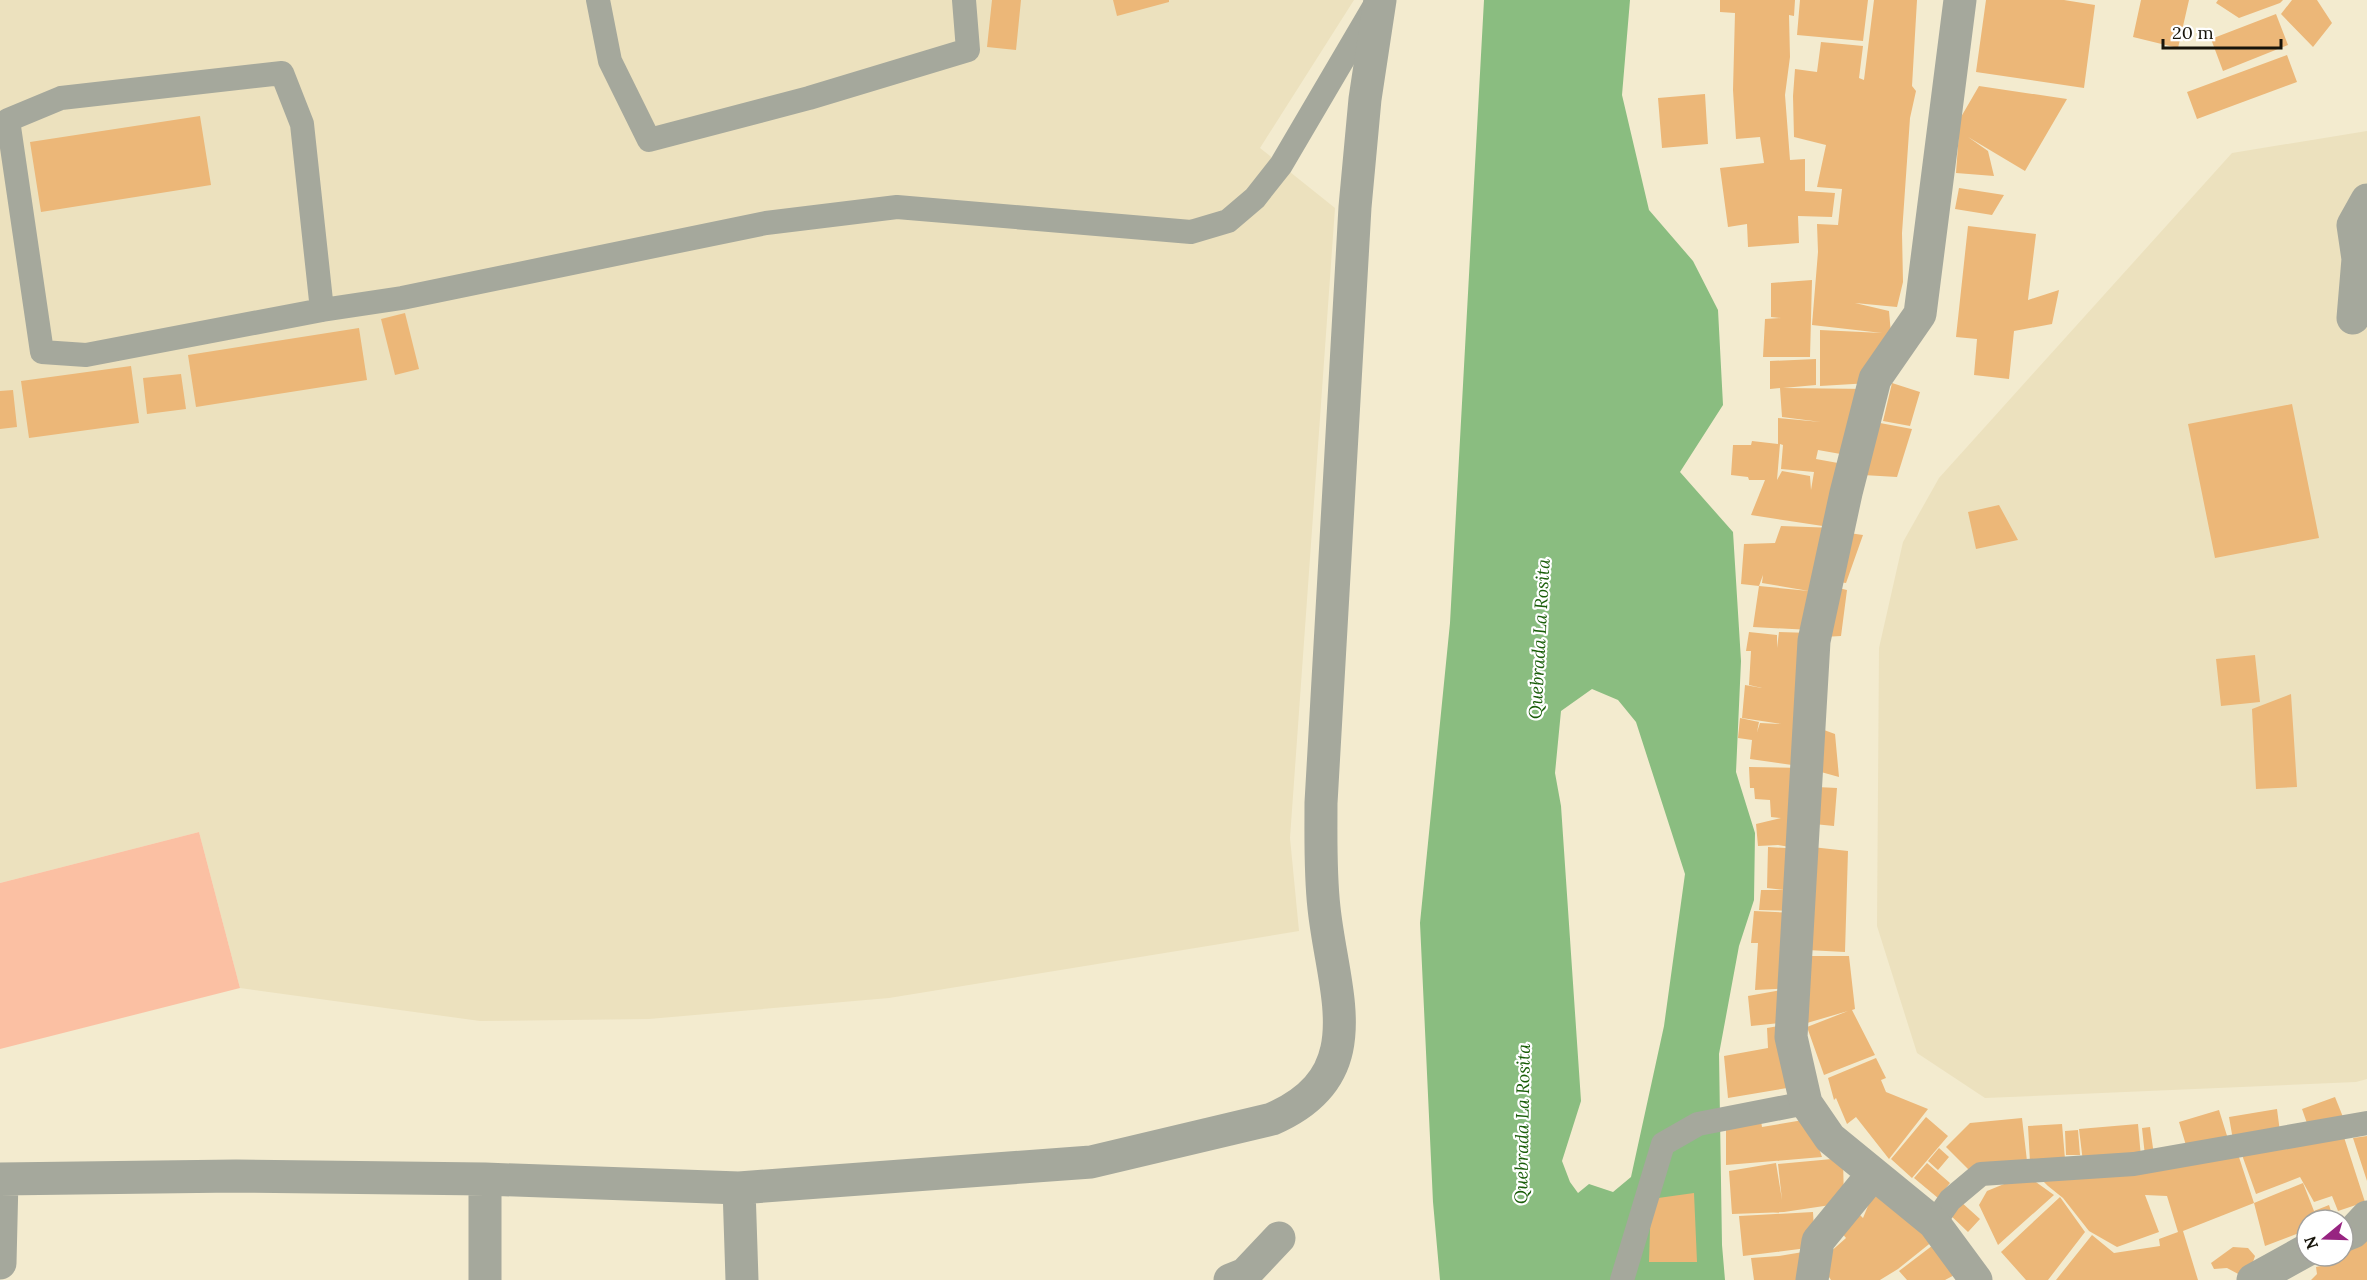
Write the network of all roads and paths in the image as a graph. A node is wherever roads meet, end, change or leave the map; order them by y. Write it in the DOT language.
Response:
graph roads {
  1 [pos="597,0"];
  2 [pos="964,0"];
  3 [pos="1379,0"];
  4 [pos="1960,0"];
  5 [pos="2367,200"];
  6 [pos="322,310"];
  7 [pos="2353,318"];
  8 [pos="1806,1103"];
  9 [pos="2367,1123"];
  10 [pos="1873,1174"];
  11 [pos="1,1179"];
  12 [pos="485,1179"];
  13 [pos="739,1188"];
  14 [pos="2367,1217"];
  15 [pos="1934,1223"];
  16 [pos="2355,1230"];
  17 [pos="1279,1238"];
  18 [pos="2295,1257"];
  19 [pos="0,1263"];
  20 [pos="485,1280"];
  21 [pos="742,1280"];
  22 [pos="1230,1280"];
  23 [pos="1622,1280"];
  24 [pos="1812,1280"];
  25 [pos="1976,1280"];
  26 [pos="2253,1280"];
  1 -- 2 [label="lane"];
  3 -- 6 [label="lane"];
  3 -- 13 [label="street"];
  4 -- 8 [label="street"];
  5 -- 7 [label="street"];
  6 -- 6 [label="lane"];
  8 -- 10 [label="street"];
  8 -- 23 [label="lane"];
  9 -- 15 [label="lane"];
  10 -- 15 [label="street"];
  10 -- 24 [label="street"];
  11 -- 12 [label="street"];
  11 -- 19 [label="street"];
  12 -- 13 [label="street"];
  12 -- 20 [label="street"];
  13 -- 21 [label="street"];
  14 -- 16 [label="street"];
  15 -- 25 [label="street"];
  17 -- 22 [label="street"];
  18 -- 26 [label="street"];
}
